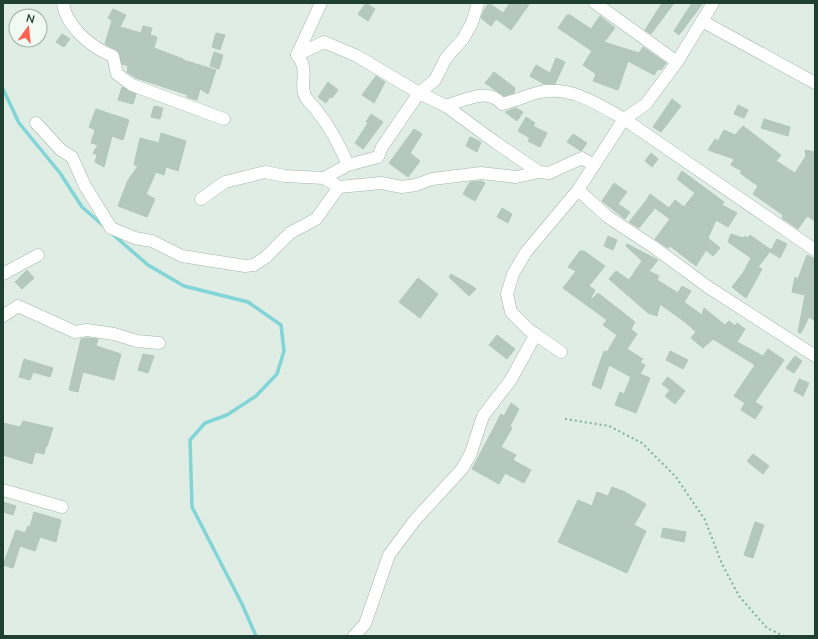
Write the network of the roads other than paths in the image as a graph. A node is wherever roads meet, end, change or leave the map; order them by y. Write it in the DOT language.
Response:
graph roads {
  1 [pos="63,3"];
  2 [pos="321,3"];
  3 [pos="478,3"];
  4 [pos="595,3"];
  5 [pos="713,3"];
  6 [pos="702,21"];
  7 [pos="297,55"];
  8 [pos="677,62"];
  9 [pos="815,83"];
  10 [pos="419,93"];
  11 [pos="446,106"];
  12 [pos="224,119"];
  13 [pos="624,119"];
  14 [pos="36,123"];
  15 [pos="348,164"];
  16 [pos="594,165"];
  17 [pos="539,172"];
  18 [pos="324,178"];
  19 [pos="339,187"];
  20 [pos="578,190"];
  21 [pos="201,199"];
  22 [pos="815,250"];
  23 [pos="38,256"];
  24 [pos="3,274"];
  25 [pos="3,316"];
  26 [pos="536,334"];
  27 [pos="159,343"];
  28 [pos="561,352"];
  29 [pos="815,356"];
  30 [pos="3,490"];
  31 [pos="62,507"];
  32 [pos="354,636"];
  1 -- 12 [label="street"];
  2 -- 7 [label="street"];
  3 -- 10 [label="street"];
  4 -- 8 [label="street"];
  5 -- 6 [label="street"];
  6 -- 8 [label="street"];
  6 -- 9 [label="street"];
  7 -- 10 [label="street"];
  7 -- 15 [label="street"];
  8 -- 13 [label="street"];
  10 -- 11 [label="street"];
  10 -- 15 [label="street"];
  11 -- 13 [label="street"];
  11 -- 17 [label="street"];
  13 -- 16 [label="street"];
  13 -- 22 [label="street"];
  14 -- 19 [label="street"];
  15 -- 18 [label="street"];
  16 -- 17 [label="street"];
  16 -- 20 [label="street"];
  17 -- 19 [label="street"];
  18 -- 19 [label="street"];
  18 -- 21 [label="street"];
  20 -- 26 [label="street"];
  20 -- 29 [label="street"];
  23 -- 24 [label="street"];
  25 -- 27 [label="street"];
  26 -- 28 [label="street"];
  26 -- 32 [label="street"];
  30 -- 31 [label="street"];
}
